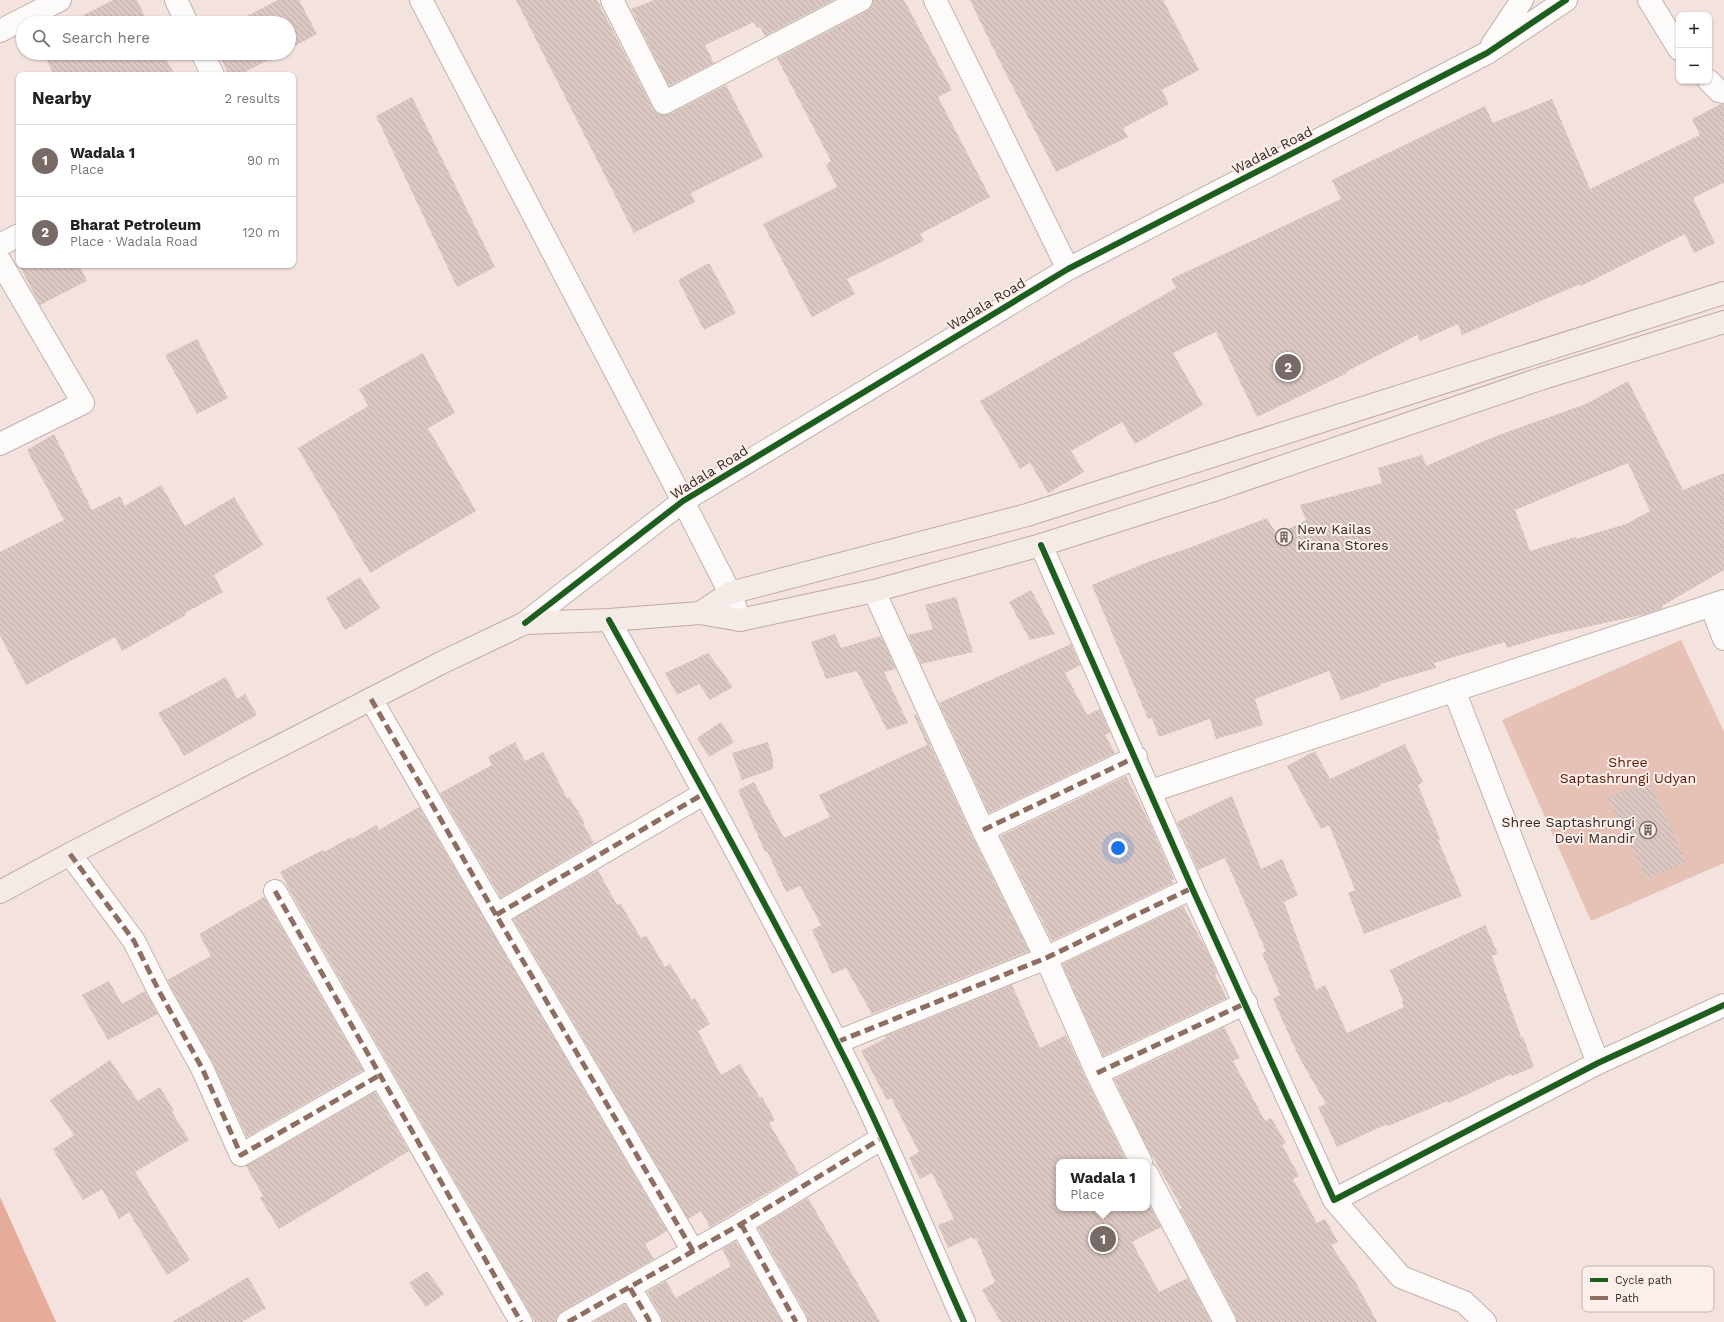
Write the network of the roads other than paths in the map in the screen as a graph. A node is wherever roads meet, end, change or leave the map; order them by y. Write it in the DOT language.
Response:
graph roads {
  1 [pos="60,0"];
  2 [pos="176,0"];
  3 [pos="420,0"];
  4 [pos="612,0"];
  5 [pos="861,0"];
  6 [pos="935,0"];
  7 [pos="1522,0"];
  8 [pos="1566,0"];
  9 [pos="1649,0"];
  10 [pos="29,16"];
  11 [pos="184,16"];
  12 [pos="16,23"];
  13 [pos="0,31"];
  14 [pos="1678,48"];
  15 [pos="1487,53"];
  16 [pos="206,60"];
  17 [pos="212,72"];
  18 [pos="1712,84"];
  19 [pos="1724,92"];
  20 [pos="16,237"];
  21 [pos="0,245"];
  22 [pos="0,261"];
  23 [pos="1068,269"];
  24 [pos="1724,293"];
  25 [pos="1724,322"];
  26 [pos="1289,431"];
  27 [pos="0,444"];
  28 [pos="1300,461"];
  29 [pos="683,501"];
  30 [pos="1041,545"];
  31 [pos="874,591"];
  32 [pos="730,593"];
  33 [pos="1717,603"];
  34 [pos="700,613"];
  35 [pos="609,620"];
  36 [pos="740,620"];
  37 [pos="525,623"];
  38 [pos="1724,639"];
  39 [pos="1454,690"];
  40 [pos="371,699"];
  41 [pos="1136,758"];
  42 [pos="1151,791"];
  43 [pos="705,793"];
  44 [pos="983,830"];
  45 [pos="70,854"];
  46 [pos="1192,888"];
  47 [pos="275,891"];
  48 [pos="0,892"];
  49 [pos="496,914"];
  50 [pos="1046,958"];
  51 [pos="1246,1002"];
  52 [pos="1724,1005"];
  53 [pos="837,1042"];
  54 [pos="1598,1063"];
  55 [pos="1097,1073"];
  56 [pos="380,1075"];
  57 [pos="882,1138"];
  58 [pos="1140,1159"];
  59 [pos="1150,1180"];
  60 [pos="1334,1200"];
  61 [pos="740,1224"];
  62 [pos="693,1251"];
  63 [pos="630,1288"];
  64 [pos="522,1322"];
  65 [pos="568,1322"];
  66 [pos="650,1322"];
  67 [pos="796,1322"];
  68 [pos="964,1322"];
  69 [pos="1225,1322"];
  70 [pos="1485,1322"];
  1 -- 10 [label="street"];
  2 -- 11 [label="street"];
  3 -- 29 [label="street"];
  4 -- 5 [label="street"];
  6 -- 23 [label="street"];
  7 -- 15 [label="street"];
  8 -- 15 [label="street, Wadala Road"];
  9 -- 14 [label="street"];
  12 -- 13 [label="street"];
  15 -- 23 [label="street, Wadala Road"];
  16 -- 17 [label="street"];
  18 -- 19 [label="street"];
  20 -- 21 [label="street"];
  22 -- 27 [label="street"];
  23 -- 29 [label="street, Wadala Road"];
  24 -- 26 [label="main road"];
  25 -- 28 [label="main road"];
  26 -- 28 [label="main road"];
  26 -- 32 [label="main road"];
  28 -- 30 [label="main road"];
  29 -- 32 [label="street"];
  29 -- 37 [label="street, Wadala Road"];
  30 -- 31 [label="main road"];
  30 -- 41 [label="street"];
  31 -- 36 [label="main road"];
  31 -- 44 [label="street"];
  32 -- 34 [label="main road"];
  32 -- 36 [label="street"];
  33 -- 38 [label="street"];
  33 -- 39 [label="street"];
  34 -- 35 [label="main road"];
  34 -- 36 [label="main road"];
  35 -- 37 [label="main road"];
  35 -- 43 [label="street"];
  37 -- 40 [label="main road"];
  39 -- 42 [label="street"];
  39 -- 54 [label="street"];
  40 -- 45 [label="main road"];
  40 -- 49 [label="street"];
  41 -- 42 [label="street"];
  41 -- 44 [label="street"];
  42 -- 46 [label="street"];
  43 -- 49 [label="street"];
  43 -- 53 [label="street"];
  44 -- 50 [label="street"];
  45 -- 48 [label="main road"];
  45 -- 56 [label="street"];
  46 -- 50 [label="street"];
  46 -- 51 [label="street"];
  47 -- 56 [label="street"];
  49 -- 62 [label="street"];
  50 -- 53 [label="street"];
  50 -- 55 [label="street"];
  51 -- 55 [label="street"];
  51 -- 60 [label="street"];
  52 -- 54 [label="street"];
  53 -- 57 [label="street"];
  54 -- 60 [label="street"];
  55 -- 58 [label="street"];
  56 -- 64 [label="street"];
  57 -- 61 [label="street"];
  57 -- 68 [label="street"];
  59 -- 69 [label="street"];
  60 -- 70 [label="street"];
  61 -- 62 [label="street"];
  61 -- 67 [label="street"];
  62 -- 63 [label="street"];
  63 -- 65 [label="street"];
  63 -- 66 [label="street"];
}
